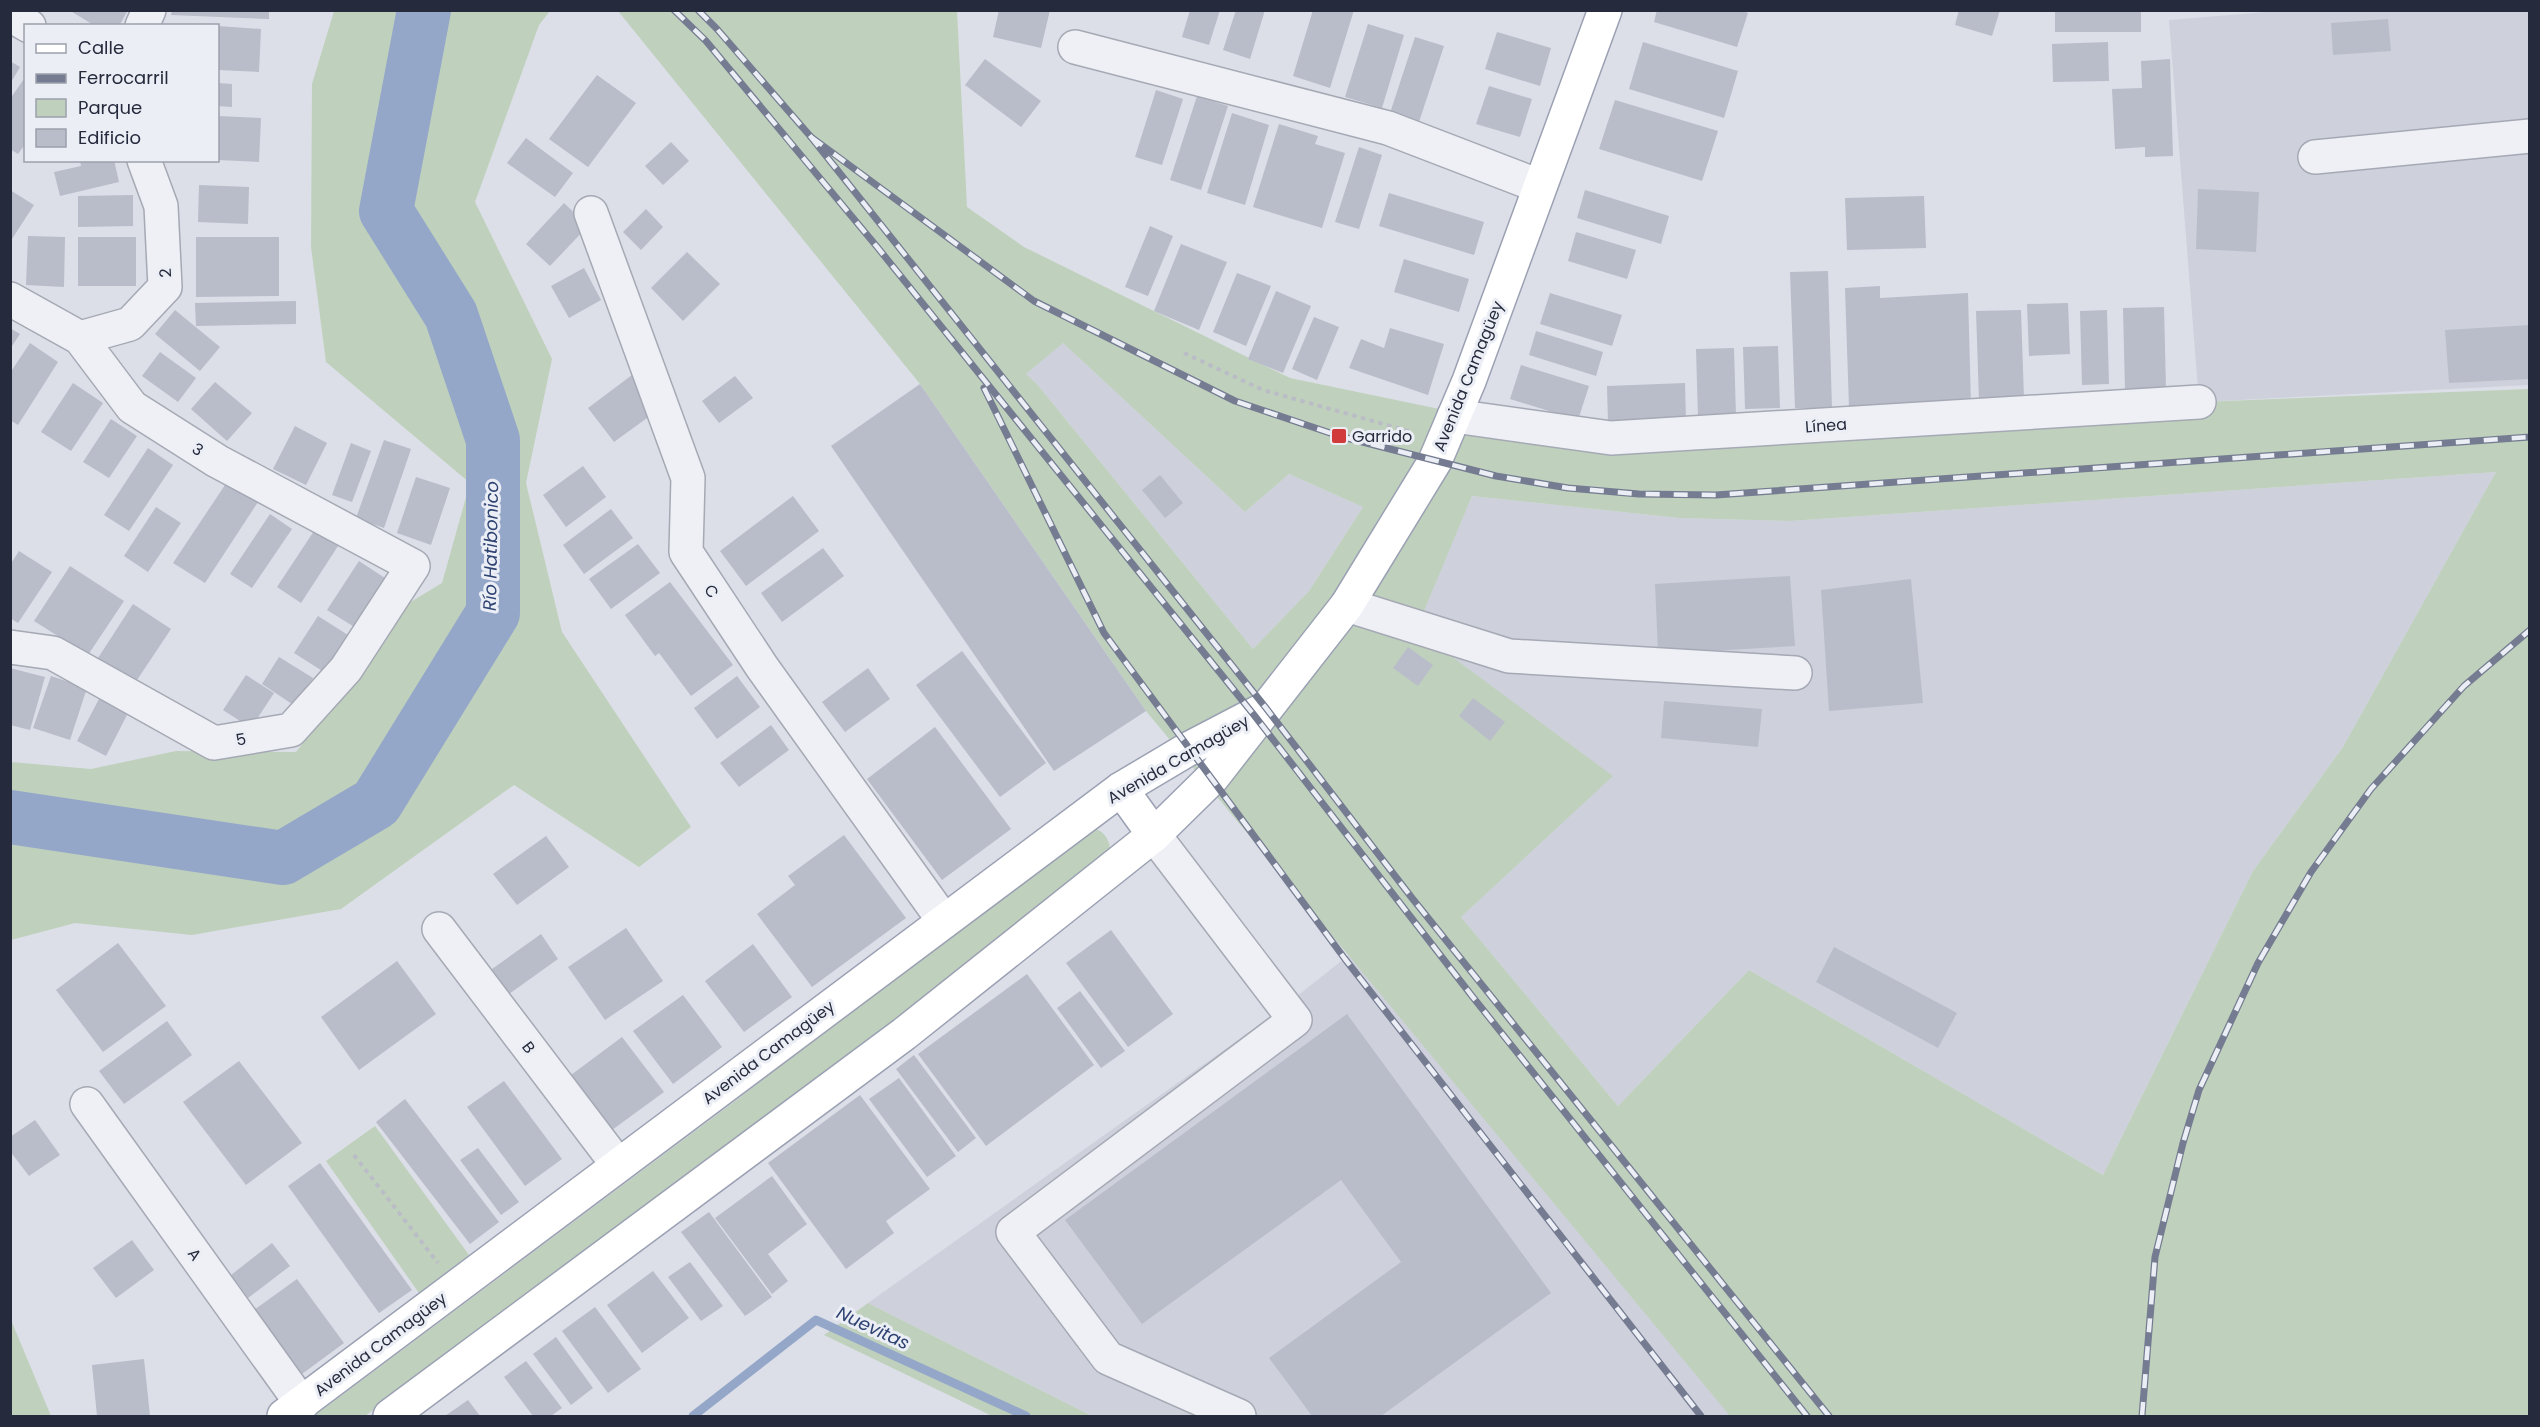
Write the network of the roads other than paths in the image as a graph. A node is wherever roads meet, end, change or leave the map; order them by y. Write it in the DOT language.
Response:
graph roads {
  1 [pos="149,10"];
  2 [pos="1605,10"];
  3 [pos="10,15"];
  4 [pos="25,24"];
  5 [pos="143,24"];
  6 [pos="1075,47"];
  7 [pos="2529,136"];
  8 [pos="2315,157"];
  9 [pos="145,162"];
  10 [pos="1539,186"];
  11 [pos="591,213"];
  12 [pos="10,299"];
  13 [pos="80,338"];
  14 [pos="2199,402"];
  15 [pos="1454,416"];
  16 [pos="412,566"];
  17 [pos="1347,605"];
  18 [pos="10,647"];
  19 [pos="1795,673"];
  20 [pos="1266,708"];
  21 [pos="1121,789"];
  22 [pos="1154,835"];
  23 [pos="944,921"];
  24 [pos="440,929"];
  25 [pos="87,1104"];
  26 [pos="618,1165"];
  27 [pos="293,1410"];
  28 [pos="390,1416"];
  29 [pos="1239,1416"];
  1 -- 5 [label="street"];
  2 -- 10 [label="main road, Avenida Camagüey"];
  3 -- 4 [label="street"];
  6 -- 10 [label="street"];
  7 -- 8 [label="street"];
  9 -- 13 [label="street, 2"];
  10 -- 15 [label="main road, Avenida Camagüey"];
  11 -- 23 [label="street, C"];
  12 -- 13 [label="street, 3"];
  13 -- 16 [label="street, 3"];
  14 -- 15 [label="street, Línea"];
  15 -- 17 [label="main road, Avenida Camagüey"];
  16 -- 18 [label="street, 5"];
  17 -- 19 [label="street"];
  17 -- 20 [label="main road, Avenida Camagüey"];
  20 -- 21 [label="main road, Avenida Camagüey"];
  20 -- 22 [label="main road, Avenida Camagüey"];
  21 -- 22 [label="main road"];
  21 -- 23 [label="main road, Avenida Camagüey"];
  22 -- 28 [label="main road, Avenida Camagüey"];
  22 -- 29 [label="street"];
  23 -- 26 [label="main road, Avenida Camagüey"];
  24 -- 26 [label="street, B"];
  25 -- 27 [label="street, A"];
  26 -- 27 [label="main road, Avenida Camagüey"];
}
